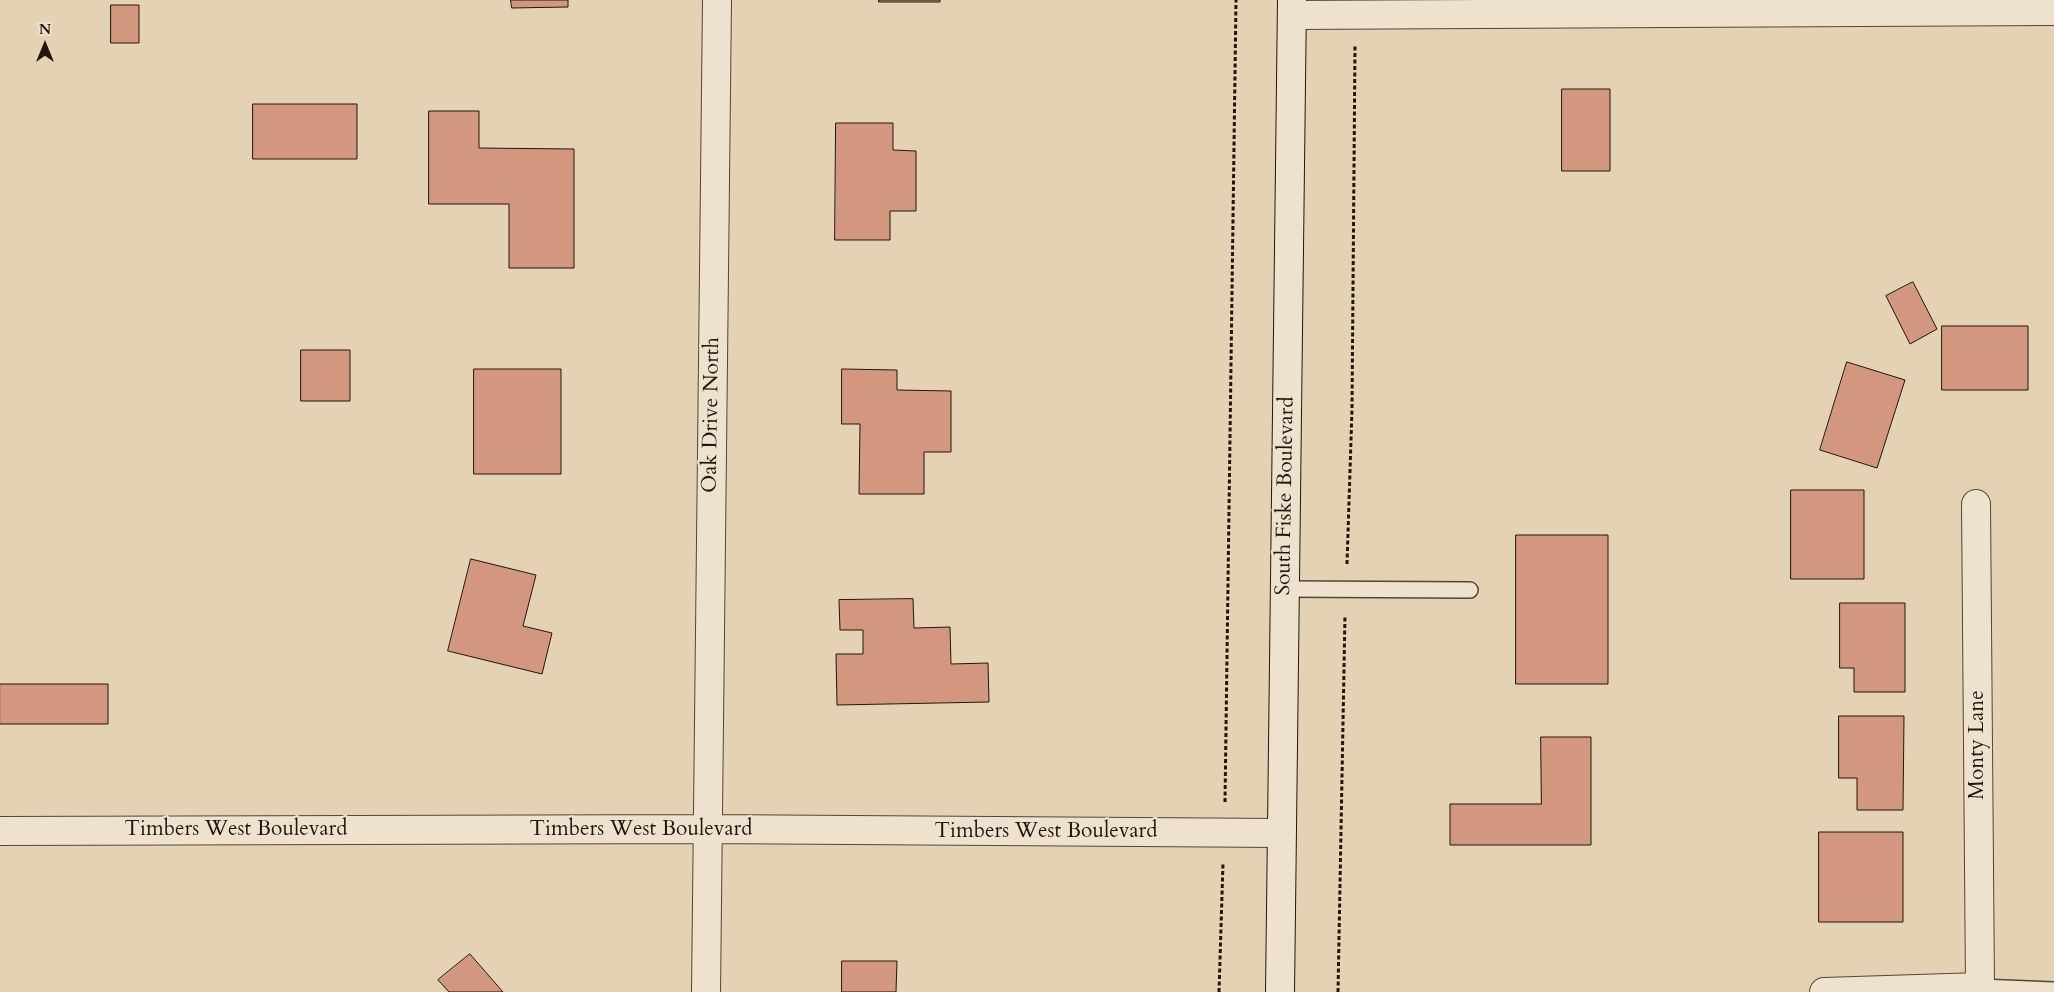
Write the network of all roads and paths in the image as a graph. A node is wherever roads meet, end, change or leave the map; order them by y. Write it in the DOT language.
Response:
graph roads {
  1 [pos="717,0"];
  2 [pos="1236,0"];
  3 [pos="1292,8"];
  4 [pos="2054,11"];
  5 [pos="1355,14"];
  6 [pos="1976,504"];
  7 [pos="1346,588"];
  8 [pos="1285,589"];
  9 [pos="1470,590"];
  10 [pos="708,829"];
  11 [pos="0,831"];
  12 [pos="1224,833"];
  13 [pos="1281,833"];
  14 [pos="1980,987"];
  15 [pos="2054,990"];
  16 [pos="706,992"];
  17 [pos="1219,992"];
  18 [pos="1280,992"];
  19 [pos="1338,992"];
  20 [pos="1824,992"];
  1 -- 10 [label="street, Oak Drive North"];
  2 -- 12 [label="path"];
  3 -- 5 [label="street"];
  3 -- 8 [label="street, South Fiske Boulevard"];
  4 -- 5 [label="street"];
  5 -- 7 [label="path"];
  6 -- 14 [label="street, Monty Lane"];
  7 -- 8 [label="lane"];
  7 -- 9 [label="lane"];
  7 -- 19 [label="path"];
  8 -- 13 [label="street, South Fiske Boulevard"];
  10 -- 11 [label="street, Timbers West Boulevard"];
  10 -- 12 [label="street, Timbers West Boulevard"];
  10 -- 16 [label="street, Oak Drive North"];
  12 -- 13 [label="street, Timbers West Boulevard"];
  12 -- 17 [label="path"];
  13 -- 18 [label="street, South Fiske Boulevard"];
  14 -- 15 [label="lane"];
  14 -- 20 [label="street"];
}
